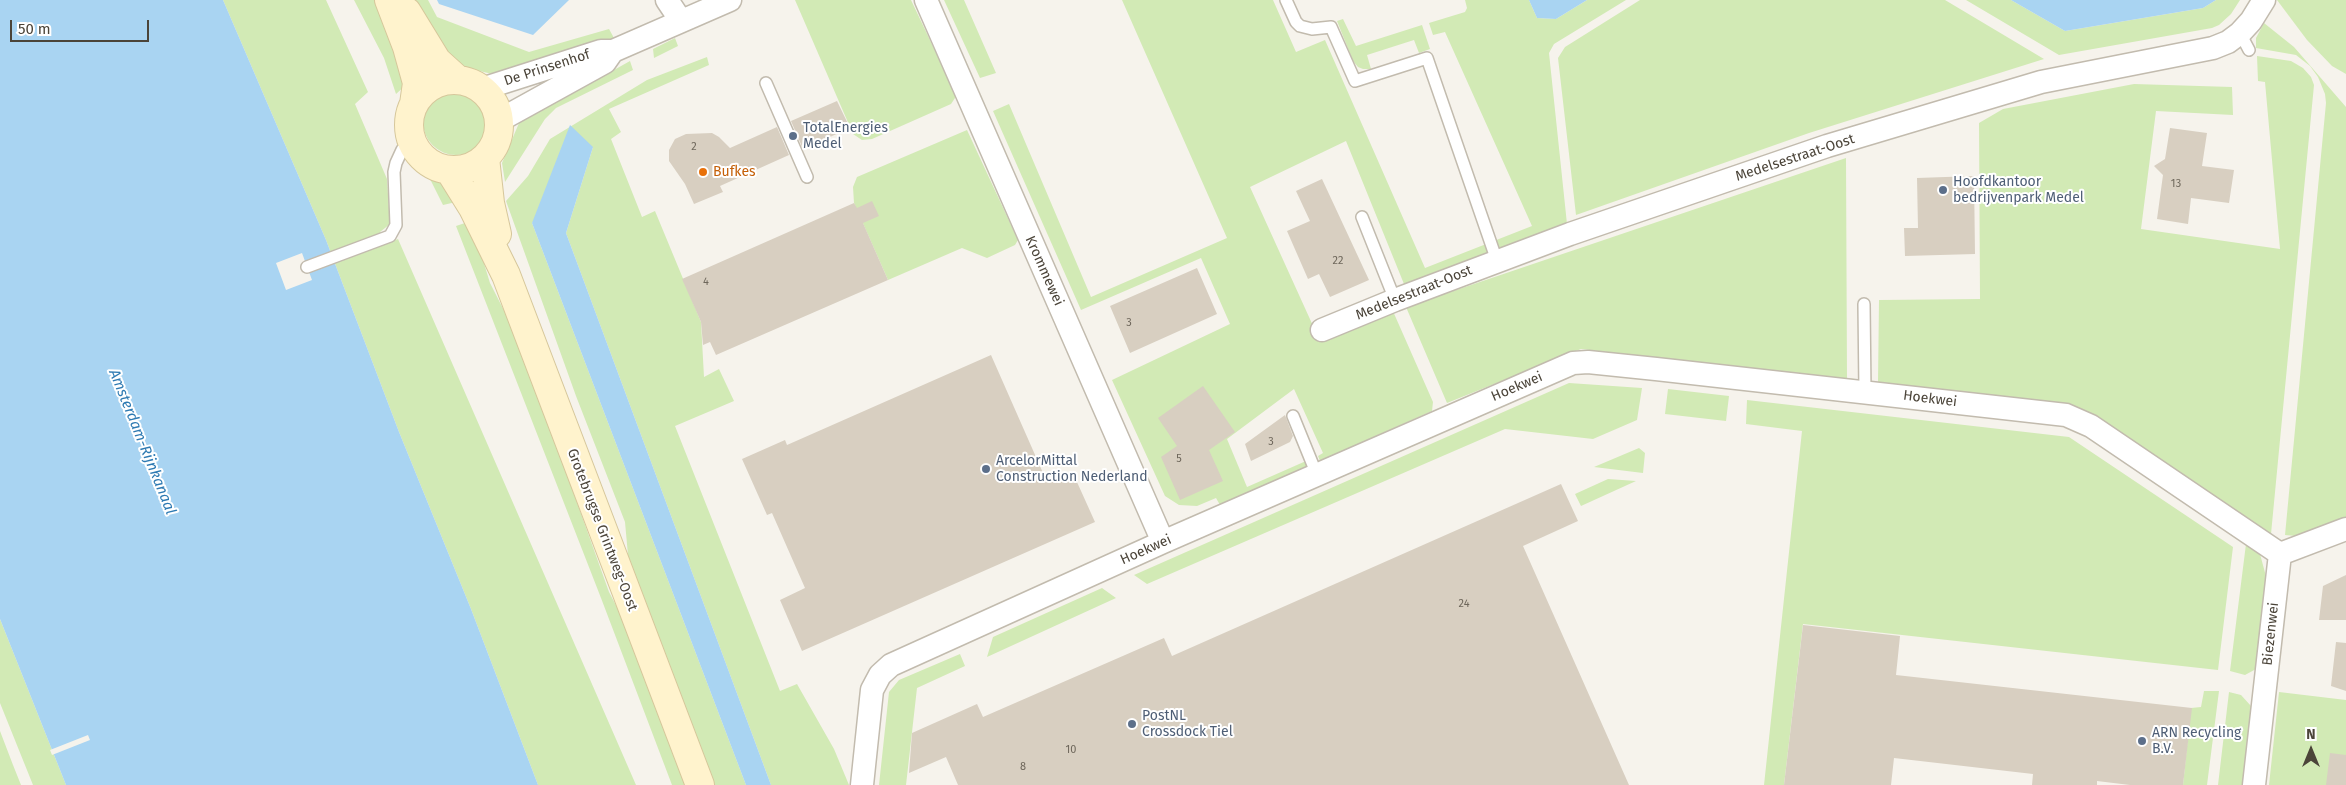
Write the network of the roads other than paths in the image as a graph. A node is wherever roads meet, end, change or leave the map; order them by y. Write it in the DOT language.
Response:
graph roads {
  1 [pos="389,0"];
  2 [pos="400,0"];
  3 [pos="667,0"];
  4 [pos="730,0"];
  5 [pos="926,0"];
  6 [pos="1286,0"];
  7 [pos="2264,0"];
  8 [pos="681,21"];
  9 [pos="613,51"];
  10 [pos="766,83"];
  11 [pos="470,85"];
  12 [pos="414,104"];
  13 [pos="500,120"];
  14 [pos="413,143"];
  15 [pos="485,158"];
  16 [pos="450,171"];
  17 [pos="807,177"];
  18 [pos="1362,217"];
  19 [pos="1497,261"];
  20 [pos="307,267"];
  21 [pos="506,275"];
  22 [pos="1395,300"];
  23 [pos="1864,304"];
  24 [pos="1322,330"];
  25 [pos="1865,392"];
  26 [pos="1293,416"];
  27 [pos="1318,475"];
  28 [pos="2346,528"];
  29 [pos="1163,542"];
  30 [pos="2280,554"];
  31 [pos="700,785"];
  32 [pos="862,785"];
  33 [pos="2254,785"];
  1 -- 12 [label="street"];
  2 -- 11 [label="street"];
  3 -- 8 [label="street"];
  4 -- 8 [label="street, De Prinsenhof"];
  5 -- 29 [label="street, Krommewei"];
  6 -- 19 [label="lane"];
  7 -- 19 [label="street, Medelsestraat-Oost"];
  8 -- 9 [label="street, De Prinsenhof"];
  9 -- 11 [label="street, De Prinsenhof"];
  9 -- 13 [label="street, De Prinsenhof"];
  10 -- 17 [label="lane"];
  11 -- 12 [label="street"];
  11 -- 13 [label="street"];
  12 -- 14 [label="street"];
  13 -- 15 [label="street"];
  14 -- 16 [label="street"];
  14 -- 20 [label="lane"];
  15 -- 16 [label="street"];
  15 -- 21 [label="street, Grotebrugse Grintweg-Oost"];
  16 -- 21 [label="street, Grotebrugse Grintweg-Oost"];
  18 -- 22 [label="lane"];
  19 -- 22 [label="street, Medelsestraat-Oost"];
  21 -- 31 [label="street, Grotebrugse Grintweg-Oost"];
  22 -- 24 [label="street, Medelsestraat-Oost"];
  23 -- 25 [label="lane"];
  25 -- 27 [label="street, Hoekwei"];
  25 -- 30 [label="street, Hoekwei"];
  26 -- 27 [label="lane"];
  27 -- 29 [label="street, Hoekwei"];
  28 -- 30 [label="street"];
  29 -- 32 [label="street, Hoekwei"];
  30 -- 33 [label="street, Biezenwei"];
}
